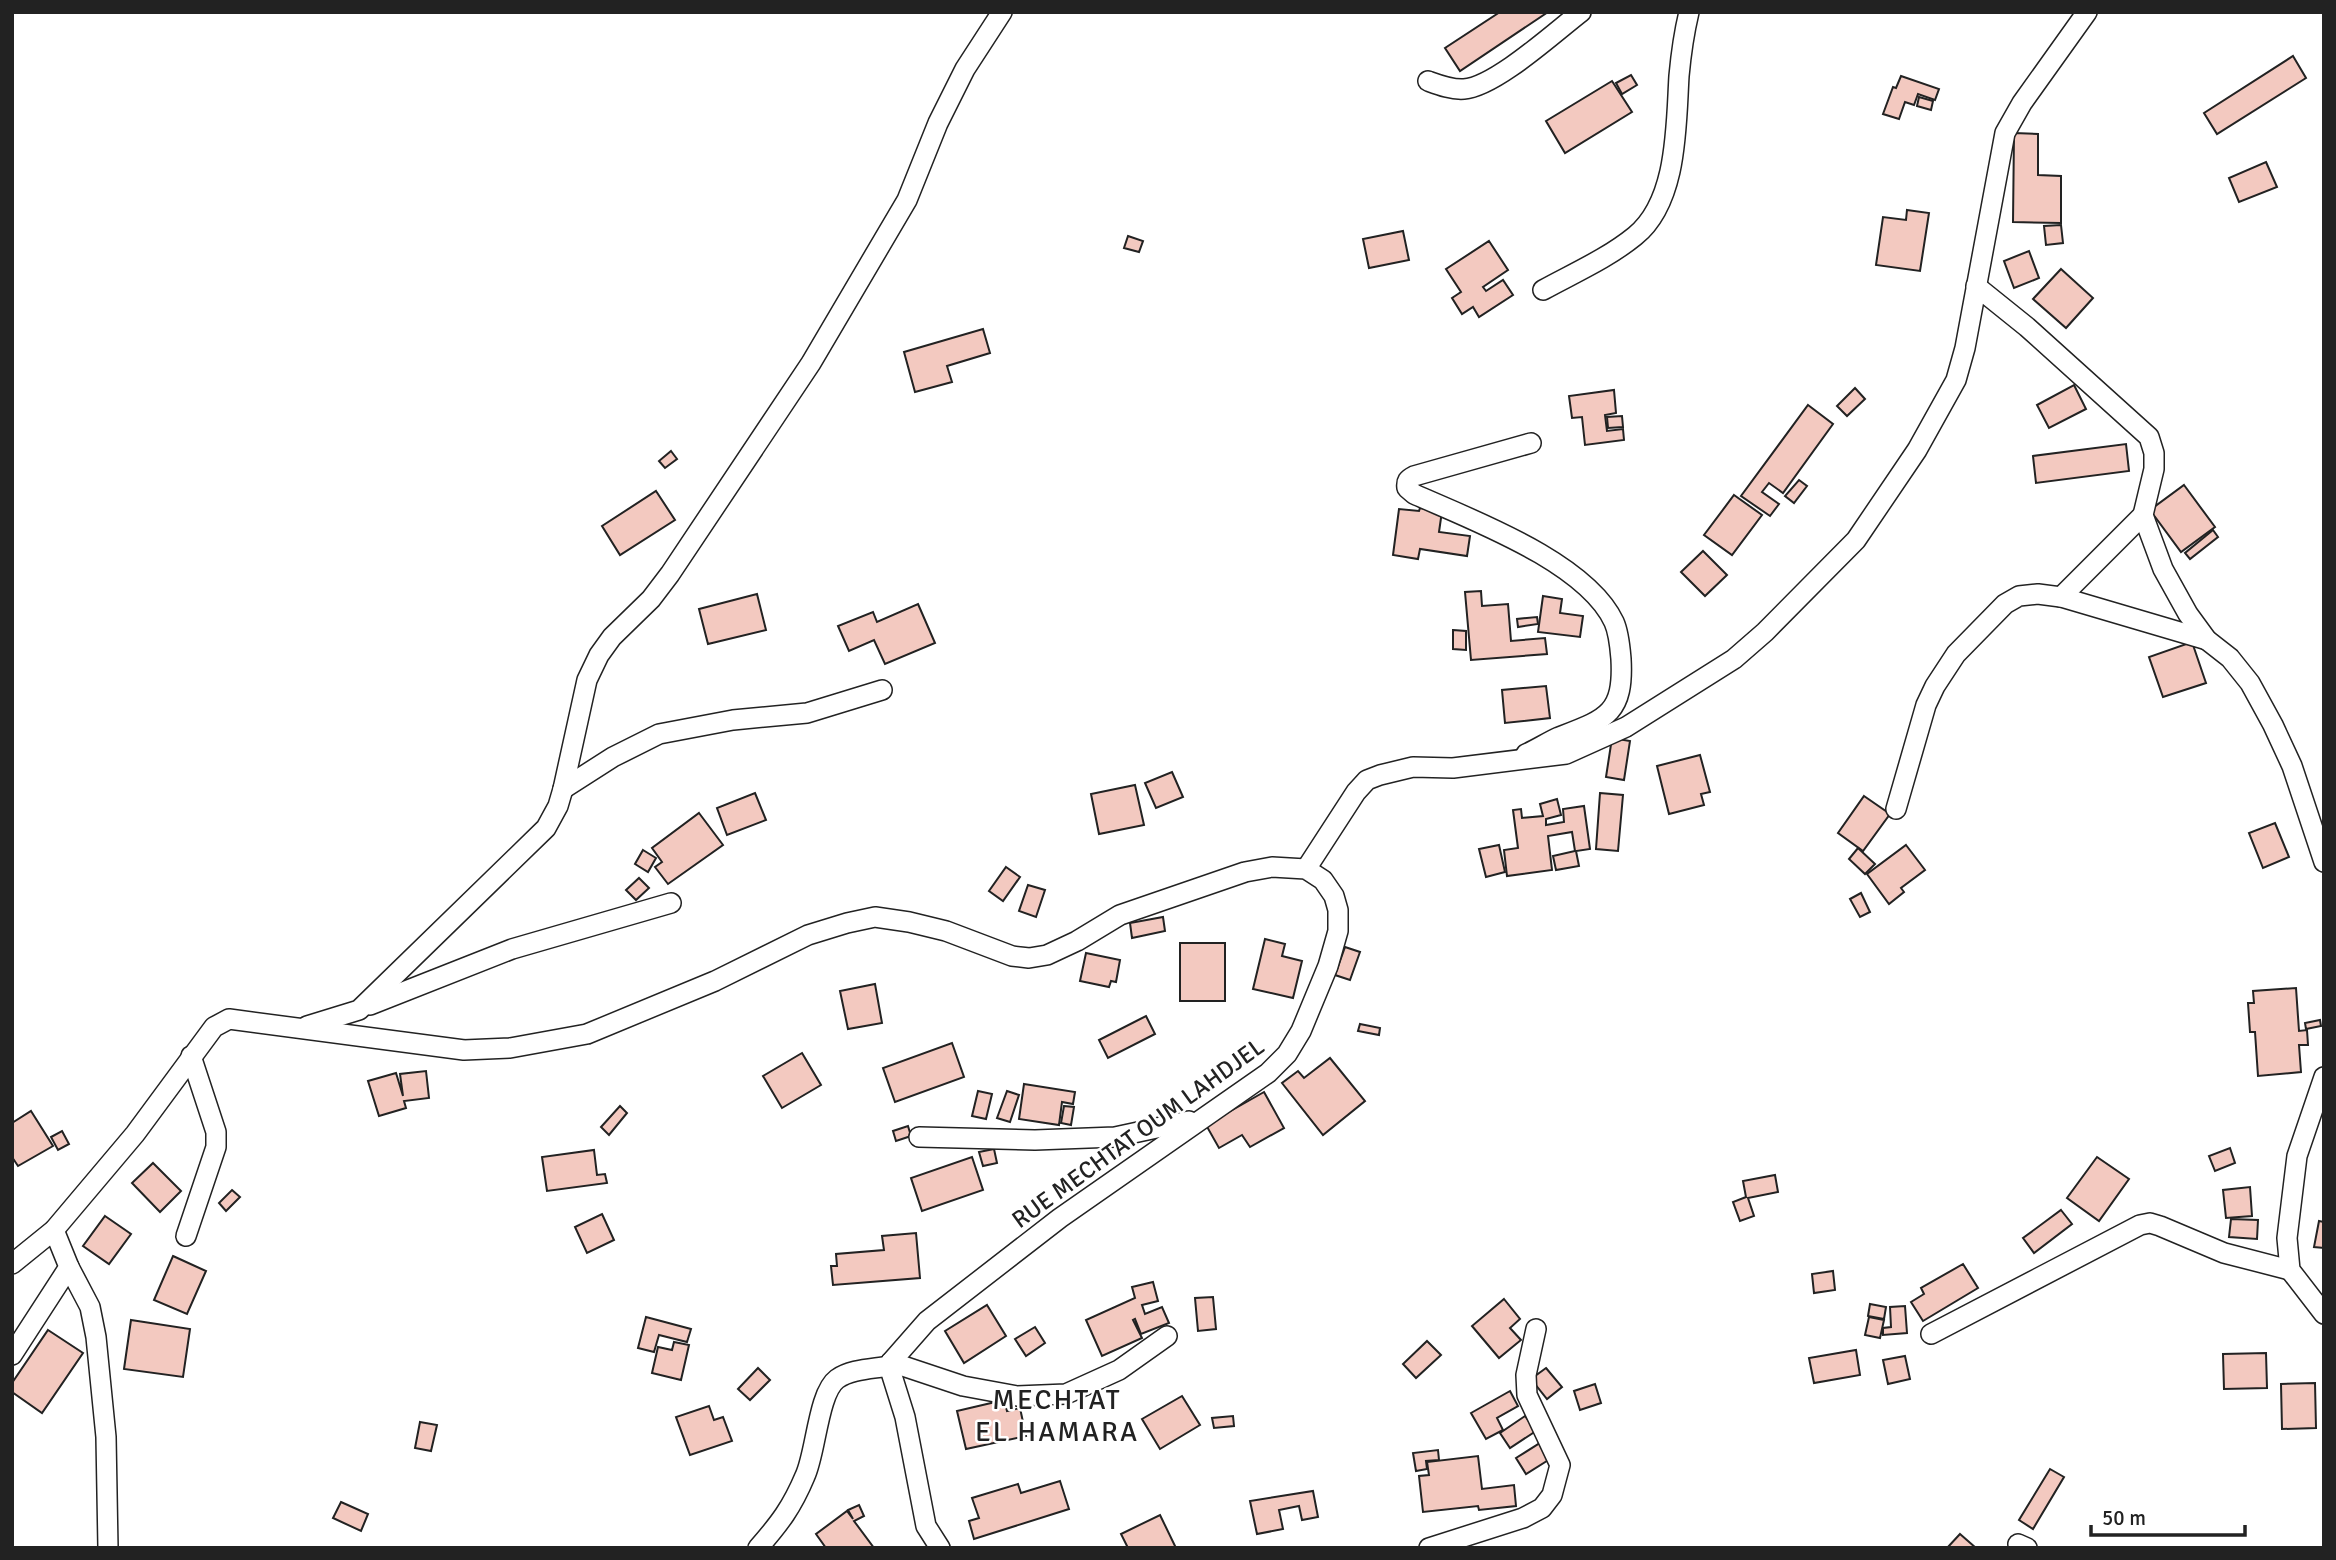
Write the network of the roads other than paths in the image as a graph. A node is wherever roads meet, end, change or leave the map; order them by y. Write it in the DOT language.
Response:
graph roads {
  1 [pos="1002,12"];
  2 [pos="1581,12"];
  3 [pos="1689,12"];
  4 [pos="2087,12"];
  5 [pos="1428,81"];
  6 [pos="1976,286"];
  7 [pos="1543,290"];
  8 [pos="1531,443"];
  9 [pos="2143,515"];
  10 [pos="2061,597"];
  11 [pos="2207,640"];
  12 [pos="882,690"];
  13 [pos="1498,763"];
  14 [pos="563,789"];
  15 [pos="1896,809"];
  16 [pos="2324,862"];
  17 [pos="1306,869"];
  18 [pos="671,903"];
  19 [pos="359,1010"];
  20 [pos="298,1029"];
  21 [pos="191,1056"];
  22 [pos="2324,1077"];
  23 [pos="1198,1120"];
  24 [pos="919,1137"];
  25 [pos="54,1230"];
  26 [pos="186,1236"];
  27 [pos="12,1264"];
  28 [pos="69,1267"];
  29 [pos="2290,1270"];
  30 [pos="2324,1314"];
  31 [pos="1536,1329"];
  32 [pos="1931,1334"];
  33 [pos="1167,1336"];
  34 [pos="12,1355"];
  35 [pos="890,1364"];
  36 [pos="108,1548"];
  37 [pos="758,1548"];
  38 [pos="940,1548"];
  39 [pos="1429,1548"];
  1 -- 14 [label="street"];
  2 -- 5 [label="street"];
  3 -- 7 [label="street"];
  4 -- 6 [label="street"];
  6 -- 9 [label="street"];
  6 -- 13 [label="street"];
  8 -- 13 [label="street"];
  9 -- 10 [label="street"];
  9 -- 11 [label="street"];
  10 -- 11 [label="street"];
  10 -- 15 [label="street"];
  11 -- 16 [label="street"];
  12 -- 14 [label="street"];
  13 -- 17 [label="street"];
  14 -- 19 [label="street"];
  17 -- 20 [label="street"];
  17 -- 23 [label="street, RUE MECHTAT OUM LAHDJEL"];
  18 -- 19 [label="street"];
  19 -- 20 [label="street"];
  20 -- 21 [label="street"];
  21 -- 25 [label="street"];
  21 -- 26 [label="street"];
  22 -- 29 [label="street"];
  23 -- 24 [label="street"];
  23 -- 35 [label="street, RUE MECHTAT OUM LAHDJEL"];
  25 -- 27 [label="street"];
  25 -- 28 [label="street"];
  28 -- 34 [label="street"];
  28 -- 36 [label="street"];
  29 -- 30 [label="street"];
  29 -- 32 [label="street"];
  31 -- 39 [label="street"];
  33 -- 35 [label="street"];
  35 -- 37 [label="street"];
  35 -- 38 [label="street"];
}
